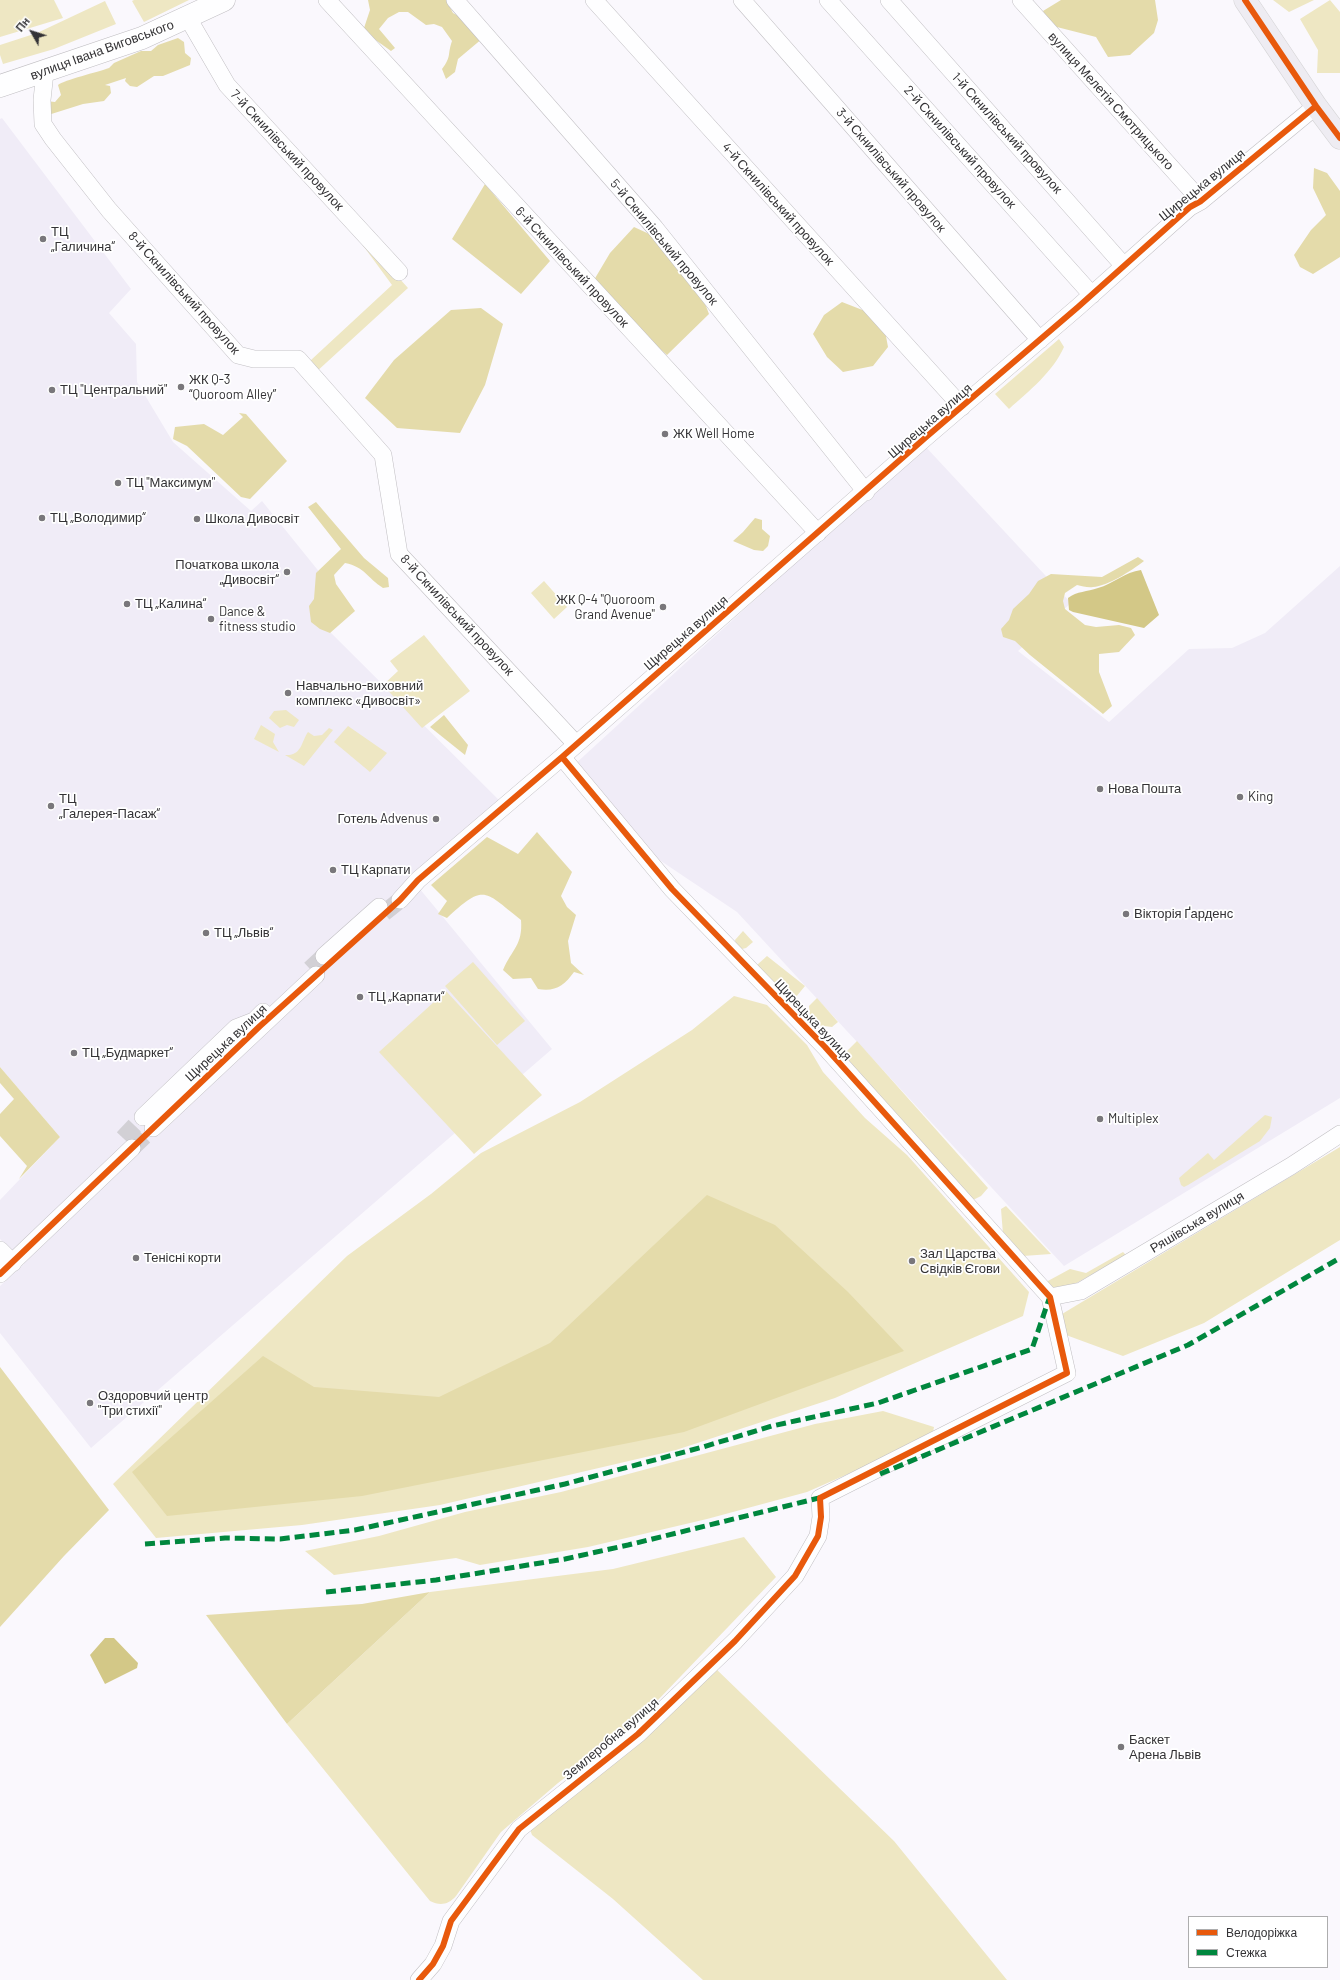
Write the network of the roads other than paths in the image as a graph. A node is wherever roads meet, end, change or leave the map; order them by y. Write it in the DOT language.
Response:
graph roads {
  1 [pos="224,0"];
  2 [pos="327,0"];
  3 [pos="454,0"];
  4 [pos="594,0"];
  5 [pos="742,0"];
  6 [pos="828,0"];
  7 [pos="889,0"];
  8 [pos="1021,0"];
  9 [pos="1246,0"];
  10 [pos="188,18"];
  11 [pos="45,72"];
  12 [pos="0,86"];
  13 [pos="1316,106"];
  14 [pos="1340,138"];
  15 [pos="1201,201"];
  16 [pos="1124,266"];
  17 [pos="399,272"];
  18 [pos="1092,295"];
  19 [pos="1040,340"];
  20 [pos="962,407"];
  21 [pos="866,492"];
  22 [pos="818,533"];
  23 [pos="576,744"];
  24 [pos="562,757"];
  25 [pos="402,894"];
  26 [pos="382,910"];
  27 [pos="327,959"];
  28 [pos="310,975"];
  29 [pos="148,1123"];
  30 [pos="1340,1134"];
  31 [pos="126,1147"];
  32 [pos="0,1250"];
  33 [pos="6,1269"];
  34 [pos="1050,1297"];
  35 [pos="419,1980"];
  1 -- 10 [label="main road, вулиця Івана Виговського"];
  2 -- 22 [label="street, 6-й Скнилівський провулок"];
  3 -- 21 [label="street, 5-й Скнилівський провулок"];
  4 -- 20 [label="street, 4-й Скнилівський провулок"];
  5 -- 19 [label="street, 3-й Скнилівський провулок"];
  6 -- 18 [label="street, 2-й Скнилівський провулок"];
  7 -- 16 [label="street, 1-й Скнилівський провулок"];
  8 -- 15 [label="street, вулиця Мелетія Смотрицького"];
  9 -- 13 [label="main road"];
  10 -- 11 [label="main road, вулиця Івана Виговського"];
  10 -- 17 [label="street, 7-й Скнилівський провулок"];
  11 -- 12 [label="main road, вулиця Івана Виговського"];
  11 -- 23 [label="street, 8-й Скнилівський провулок"];
  13 -- 14 [label="main road"];
  13 -- 15 [label="street, Щирецька вулиця"];
  15 -- 16 [label="street, Щирецька вулиця"];
  16 -- 18 [label="street, Щирецька вулиця"];
  18 -- 19 [label="street, Щирецька вулиця"];
  19 -- 20 [label="street, Щирецька вулиця"];
  20 -- 21 [label="street, Щирецька вулиця"];
  21 -- 22 [label="street, Щирецька вулиця"];
  22 -- 23 [label="street, Щирецька вулиця"];
  23 -- 24 [label="street, Щирецька вулиця"];
  24 -- 25 [label="street, Щирецька вулиця"];
  24 -- 34 [label="street, Щирецька вулиця"];
  26 -- 27 [label="street"];
  28 -- 29 [label="street, Щирецька вулиця"];
  30 -- 34 [label="street, Ряшівська вулиця"];
  31 -- 33 [label="street"];
  32 -- 33 [label="street"];
  34 -- 35 [label="street, Землеробна вулиця"];
}
